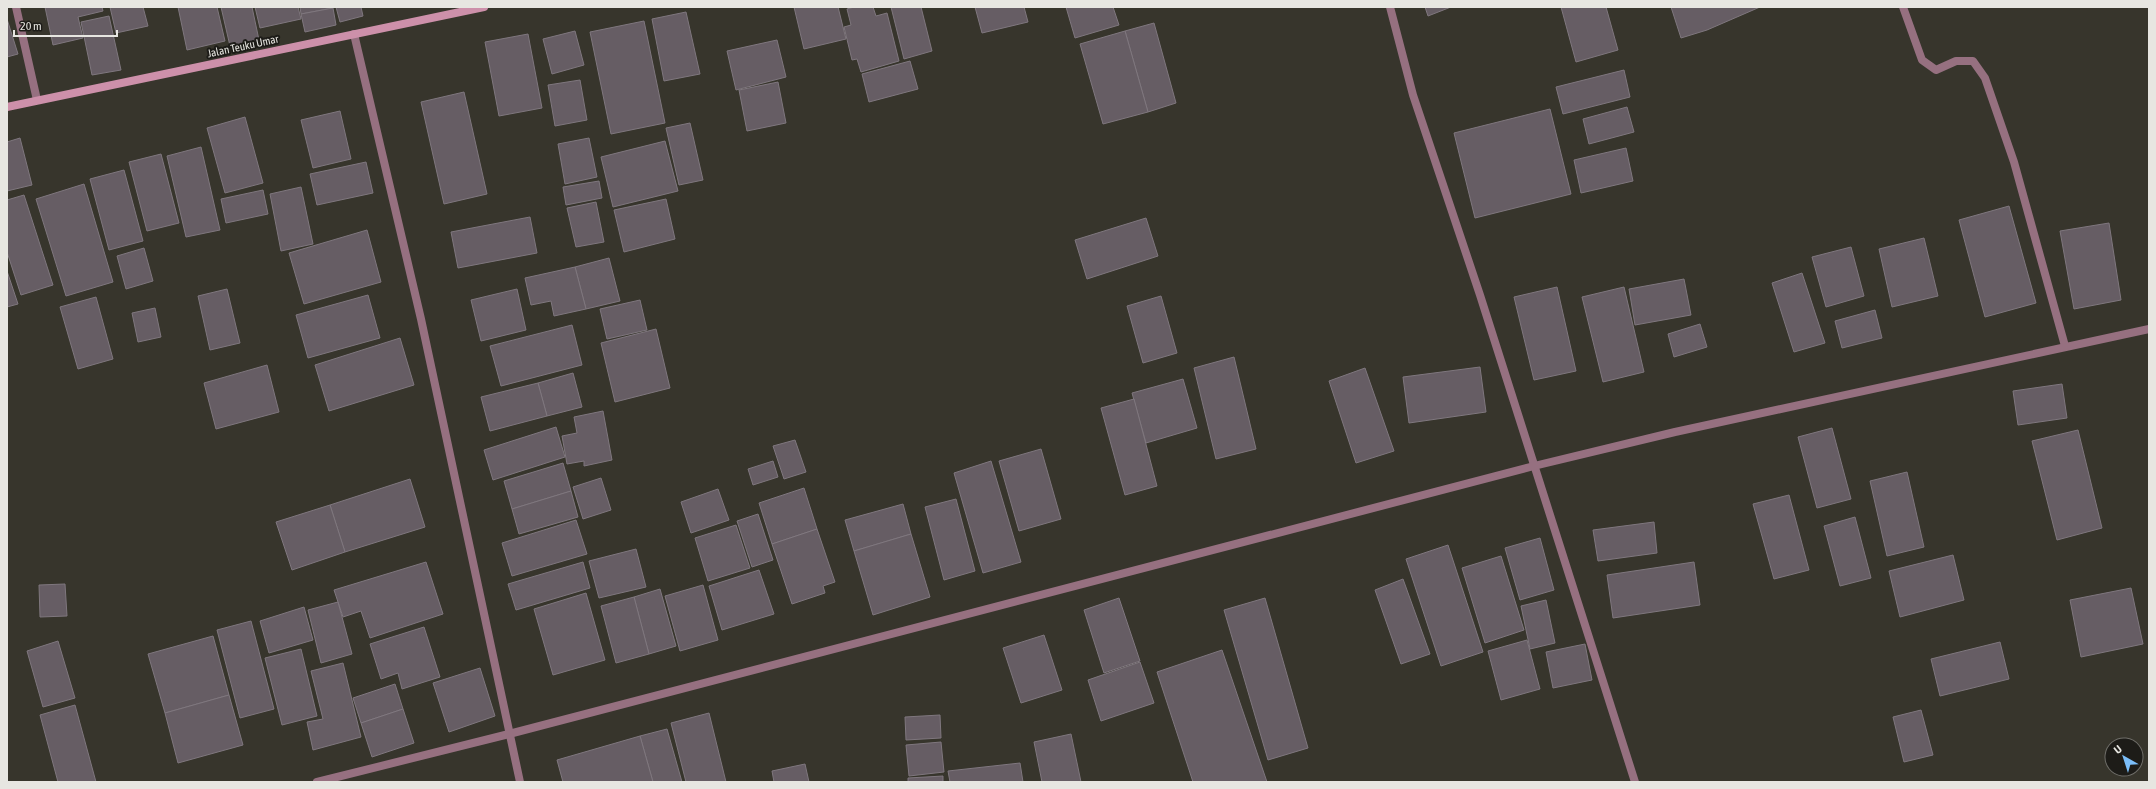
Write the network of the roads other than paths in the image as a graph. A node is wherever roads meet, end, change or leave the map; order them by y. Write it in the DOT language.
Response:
graph roads {
  1 [pos="16,7"];
  2 [pos="484,7"];
  3 [pos="1390,7"];
  4 [pos="1903,7"];
  5 [pos="354,34"];
  6 [pos="37,100"];
  7 [pos="7,107"];
  8 [pos="2149,329"];
  9 [pos="2065,346"];
  10 [pos="1534,466"];
  11 [pos="509,734"];
  12 [pos="317,782"];
  13 [pos="520,782"];
  14 [pos="1635,782"];
  1 -- 6 [label="street"];
  2 -- 5 [label="main road, Jalan Teuku Umar"];
  3 -- 10 [label="street"];
  4 -- 9 [label="street"];
  5 -- 6 [label="main road, Jalan Teuku Umar"];
  5 -- 11 [label="street"];
  6 -- 7 [label="main road, Jalan Teuku Umar"];
  8 -- 9 [label="street"];
  9 -- 10 [label="street"];
  10 -- 11 [label="street"];
  10 -- 14 [label="street"];
  11 -- 12 [label="street"];
  11 -- 13 [label="street"];
}
